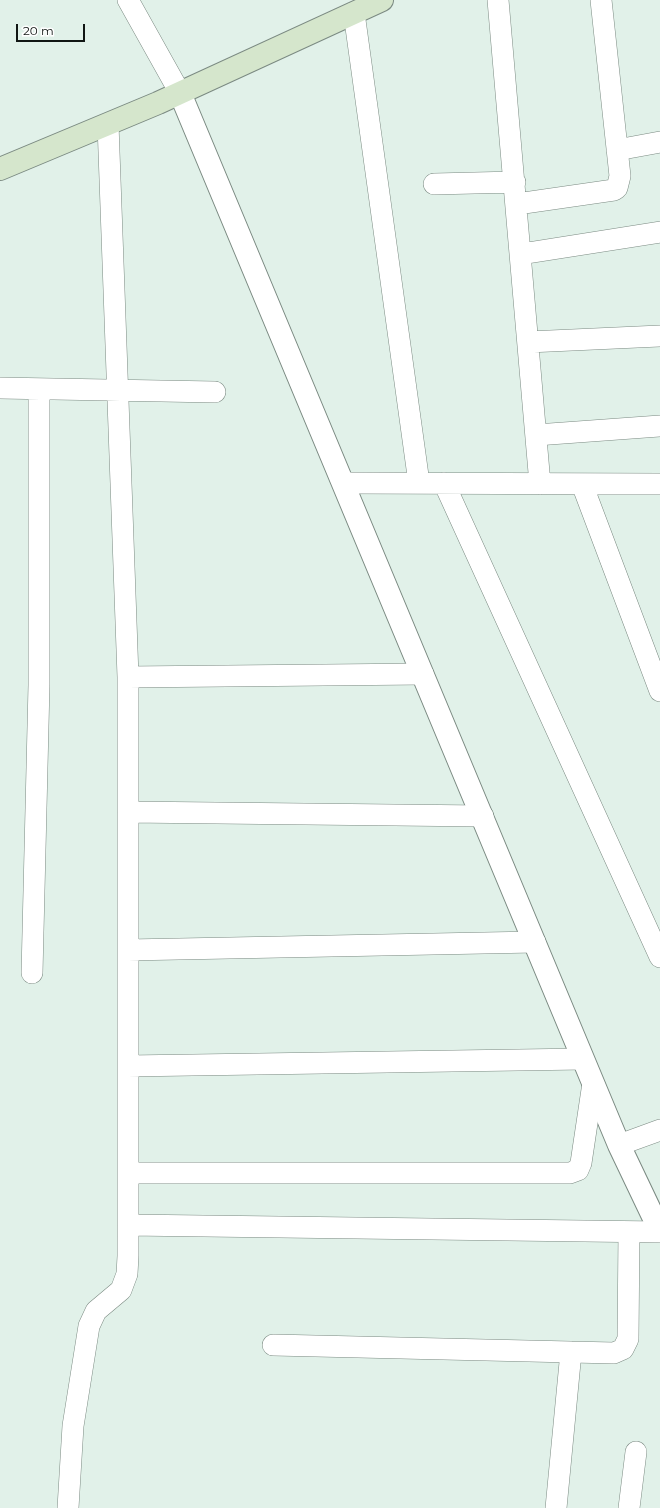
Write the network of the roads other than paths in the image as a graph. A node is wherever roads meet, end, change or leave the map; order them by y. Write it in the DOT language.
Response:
graph roads {
  1 [pos="128,0"];
  2 [pos="382,0"];
  3 [pos="498,0"];
  4 [pos="600,0"];
  5 [pos="354,13"];
  6 [pos="180,93"];
  7 [pos="108,124"];
  8 [pos="660,142"];
  9 [pos="617,150"];
  10 [pos="0,169"];
  11 [pos="515,182"];
  12 [pos="434,184"];
  13 [pos="517,204"];
  14 [pos="660,232"];
  15 [pos="521,254"];
  16 [pos="660,336"];
  17 [pos="528,342"];
  18 [pos="0,388"];
  19 [pos="38,389"];
  20 [pos="116,391"];
  21 [pos="215,392"];
  22 [pos="660,426"];
  23 [pos="536,435"];
  24 [pos="344,483"];
  25 [pos="419,483"];
  26 [pos="444,483"];
  27 [pos="540,484"];
  28 [pos="582,484"];
  29 [pos="660,484"];
  30 [pos="424,674"];
  31 [pos="128,677"];
  32 [pos="660,691"];
  33 [pos="128,812"];
  34 [pos="482,816"];
  35 [pos="535,942"];
  36 [pos="128,950"];
  37 [pos="660,957"];
  38 [pos="32,973"];
  39 [pos="583,1059"];
  40 [pos="128,1066"];
  41 [pos="593,1083"];
  42 [pos="660,1130"];
  43 [pos="619,1146"];
  44 [pos="128,1173"];
  45 [pos="128,1225"];
  46 [pos="660,1231"];
  47 [pos="629,1232"];
  48 [pos="273,1345"];
  49 [pos="571,1352"];
  50 [pos="636,1452"];
  51 [pos="68,1508"];
  52 [pos="556,1508"];
  53 [pos="629,1508"];
  1 -- 6 [label="street"];
  2 -- 5 [label="main road"];
  3 -- 11 [label="street"];
  4 -- 9 [label="street"];
  5 -- 6 [label="main road"];
  5 -- 25 [label="street"];
  6 -- 7 [label="main road"];
  6 -- 24 [label="street"];
  7 -- 10 [label="main road"];
  7 -- 20 [label="street"];
  8 -- 9 [label="street"];
  9 -- 13 [label="street"];
  11 -- 12 [label="street"];
  11 -- 13 [label="street"];
  13 -- 15 [label="street"];
  14 -- 15 [label="street"];
  15 -- 17 [label="street"];
  16 -- 17 [label="street"];
  17 -- 23 [label="street"];
  18 -- 19 [label="street"];
  19 -- 20 [label="street"];
  19 -- 38 [label="street"];
  20 -- 21 [label="street"];
  20 -- 31 [label="street"];
  22 -- 23 [label="street"];
  23 -- 27 [label="street"];
  24 -- 25 [label="street"];
  24 -- 30 [label="street"];
  25 -- 26 [label="street"];
  26 -- 27 [label="street"];
  26 -- 37 [label="street"];
  27 -- 28 [label="street"];
  28 -- 29 [label="street"];
  28 -- 32 [label="street"];
  30 -- 31 [label="street"];
  30 -- 34 [label="street"];
  31 -- 33 [label="street"];
  33 -- 34 [label="street"];
  33 -- 36 [label="street"];
  34 -- 35 [label="street"];
  35 -- 36 [label="street"];
  35 -- 39 [label="street"];
  36 -- 40 [label="street"];
  39 -- 40 [label="street"];
  39 -- 41 [label="street"];
  40 -- 44 [label="street"];
  41 -- 43 [label="street"];
  41 -- 44 [label="street"];
  42 -- 43 [label="street"];
  43 -- 46 [label="street"];
  44 -- 45 [label="street"];
  45 -- 47 [label="street"];
  45 -- 51 [label="street"];
  46 -- 47 [label="street"];
  47 -- 49 [label="street"];
  48 -- 49 [label="street"];
  49 -- 52 [label="street"];
  50 -- 53 [label="street"];
}
